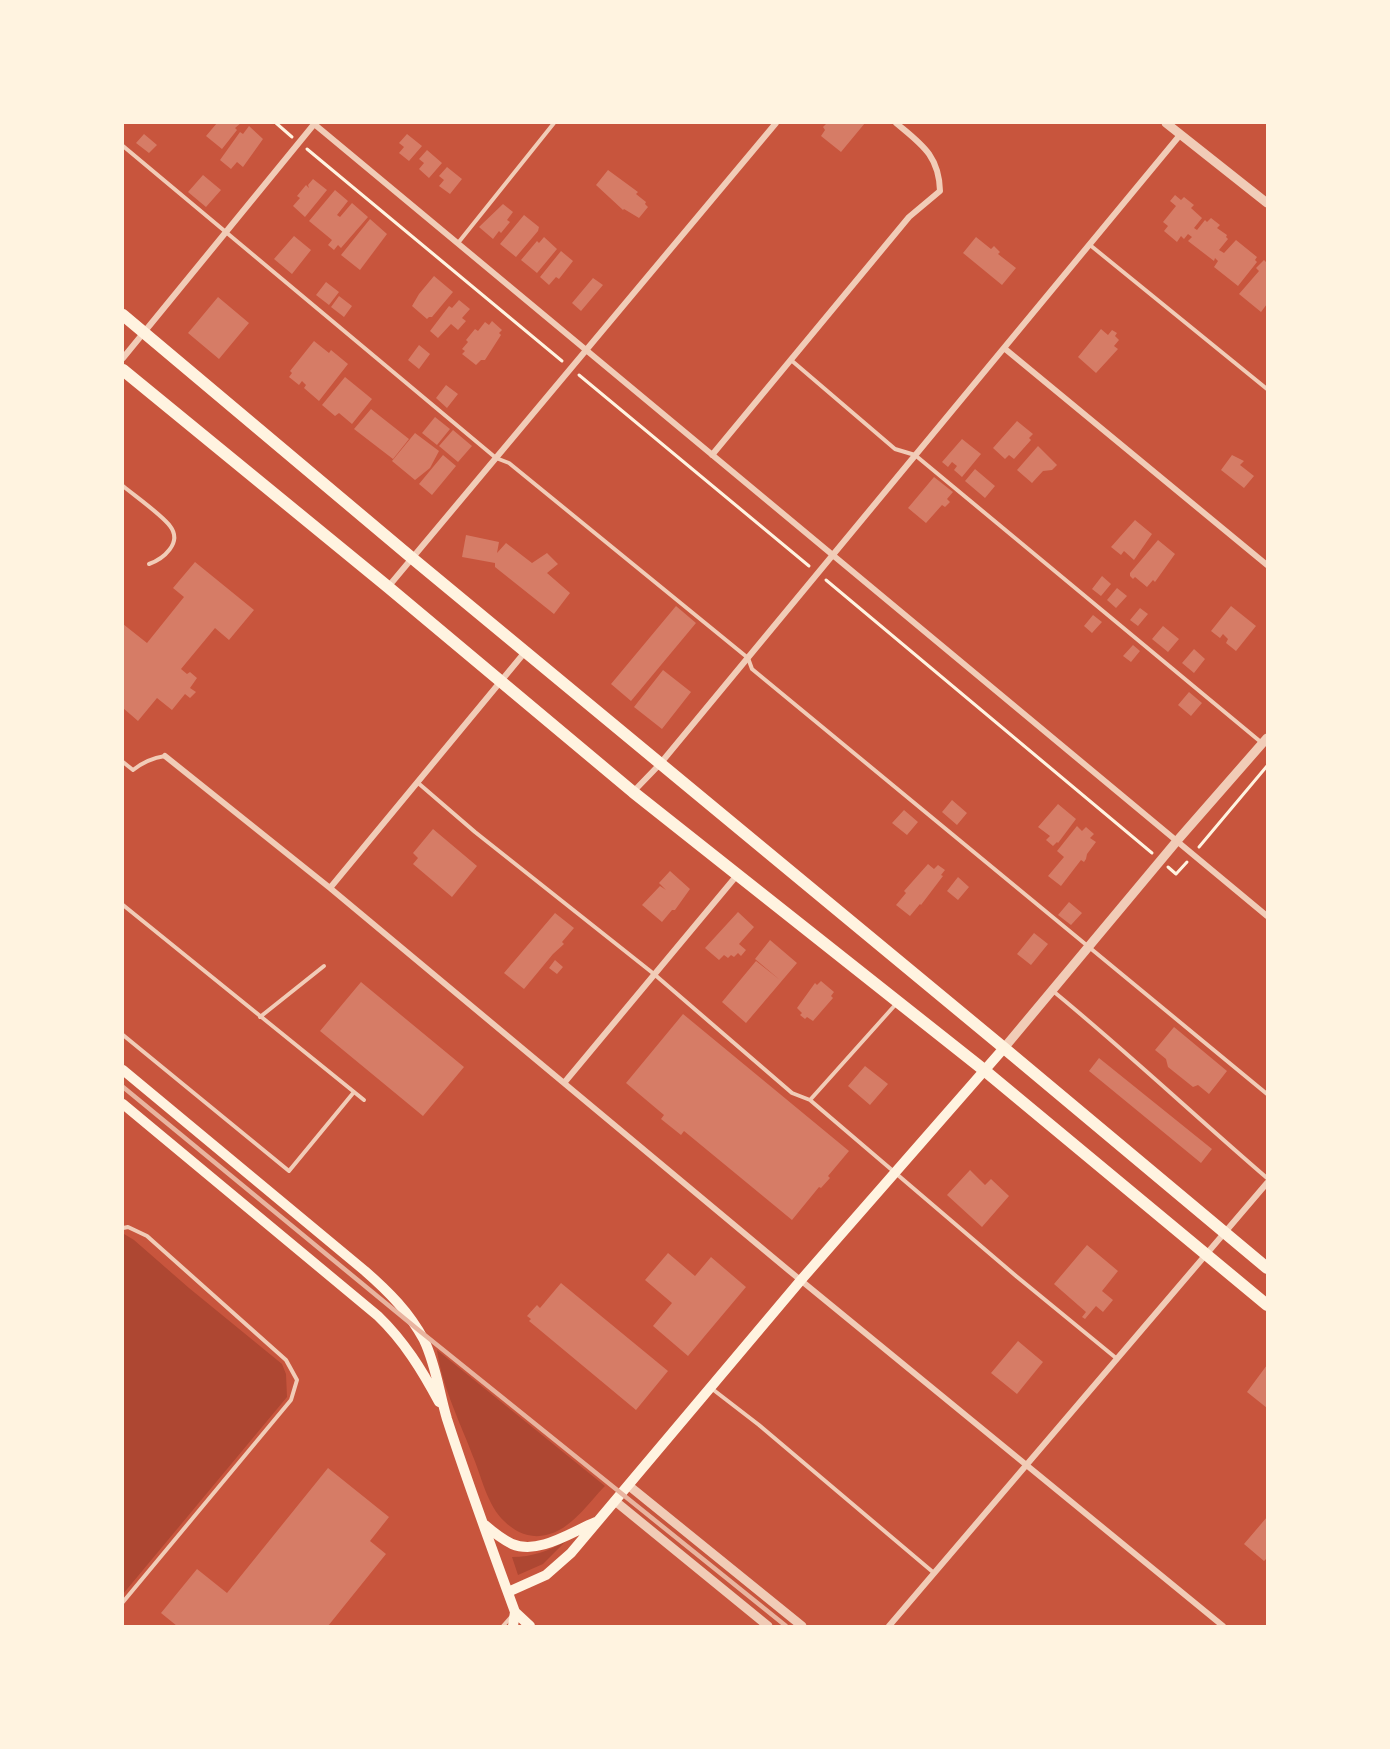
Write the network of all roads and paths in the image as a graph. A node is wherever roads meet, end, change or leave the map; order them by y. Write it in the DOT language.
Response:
graph roads {
  1 [pos="276,123"];
  2 [pos="314,123"];
  3 [pos="554,123"];
  4 [pos="776,123"];
  5 [pos="896,123"];
  6 [pos="1166,123"];
  7 [pos="286,131"];
  8 [pos="1180,135"];
  9 [pos="123,147"];
  10 [pos="318,158"];
  11 [pos="1267,203"];
  12 [pos="226,232"];
  13 [pos="458,243"];
  14 [pos="1089,244"];
  15 [pos="123,315"];
  16 [pos="144,332"];
  17 [pos="1004,348"];
  18 [pos="586,351"];
  19 [pos="123,358"];
  20 [pos="559,358"];
  21 [pos="791,360"];
  22 [pos="123,370"];
  23 [pos="586,381"];
  24 [pos="1267,389"];
  25 [pos="712,455"];
  26 [pos="915,455"];
  27 [pos="496,458"];
  28 [pos="123,486"];
  29 [pos="833,555"];
  30 [pos="412,558"];
  31 [pos="149,564"];
  32 [pos="1267,565"];
  33 [pos="818,573"];
  34 [pos="388,587"];
  35 [pos="525,652"];
  36 [pos="748,658"];
  37 [pos="500,682"];
  38 [pos="1265,741"];
  39 [pos="165,756"];
  40 [pos="123,762"];
  41 [pos="660,764"];
  42 [pos="1267,766"];
  43 [pos="417,782"];
  44 [pos="633,792"];
  45 [pos="1176,842"];
  46 [pos="1192,855"];
  47 [pos="1161,861"];
  48 [pos="738,874"];
  49 [pos="330,888"];
  50 [pos="123,905"];
  51 [pos="1267,916"];
  52 [pos="1088,948"];
  53 [pos="324,966"];
  54 [pos="654,974"];
  55 [pos="1052,991"];
  56 [pos="898,1002"];
  57 [pos="260,1017"];
  58 [pos="123,1035"];
  59 [pos="1004,1048"];
  60 [pos="123,1070"];
  61 [pos="984,1070"];
  62 [pos="564,1083"];
  63 [pos="354,1092"];
  64 [pos="1267,1094"];
  65 [pos="364,1100"];
  66 [pos="810,1100"];
  67 [pos="123,1104"];
  68 [pos="894,1173"];
  69 [pos="1267,1180"];
  70 [pos="123,1228"];
  71 [pos="1224,1233"];
  72 [pos="1206,1254"];
  73 [pos="1267,1268"];
  74 [pos="801,1280"];
  75 [pos="1267,1305"];
  76 [pos="1117,1359"];
  77 [pos="710,1388"];
  78 [pos="446,1417"];
  79 [pos="1028,1464"];
  80 [pos="628,1485"];
  81 [pos="615,1502"];
  82 [pos="598,1520"];
  83 [pos="484,1525"];
  84 [pos="934,1573"];
  85 [pos="508,1592"];
  86 [pos="123,1602"];
  87 [pos="515,1612"];
  88 [pos="503,1626"];
  89 [pos="513,1626"];
  90 [pos="530,1626"];
  91 [pos="768,1626"];
  92 [pos="802,1626"];
  93 [pos="889,1626"];
  94 [pos="1223,1626"];
  1 -- 7 [label="path"];
  2 -- 12 [label="street"];
  2 -- 13 [label="street"];
  3 -- 13 [label="lane"];
  4 -- 18 [label="street"];
  5 -- 21 [label="street"];
  6 -- 8 [label="street"];
  8 -- 11 [label="street"];
  8 -- 14 [label="street"];
  9 -- 12 [label="lane"];
  10 -- 20 [label="path"];
  12 -- 16 [label="street"];
  12 -- 27 [label="lane"];
  13 -- 18 [label="street"];
  14 -- 17 [label="street"];
  14 -- 24 [label="lane"];
  15 -- 16 [label="highway"];
  16 -- 19 [label="street"];
  16 -- 30 [label="highway"];
  17 -- 26 [label="street"];
  17 -- 32 [label="street"];
  18 -- 25 [label="street"];
  18 -- 27 [label="street"];
  21 -- 25 [label="street"];
  21 -- 26 [label="lane"];
  22 -- 34 [label="highway"];
  23 -- 33 [label="path"];
  25 -- 29 [label="street"];
  26 -- 29 [label="street"];
  26 -- 38 [label="lane"];
  27 -- 30 [label="street"];
  27 -- 36 [label="lane"];
  28 -- 31 [label="lane"];
  29 -- 33 [label="street"];
  29 -- 45 [label="street"];
  30 -- 34 [label="street"];
  30 -- 35 [label="highway"];
  33 -- 36 [label="street"];
  33 -- 47 [label="path"];
  34 -- 37 [label="highway"];
  35 -- 37 [label="street"];
  35 -- 41 [label="highway"];
  36 -- 41 [label="street"];
  36 -- 52 [label="lane"];
  37 -- 43 [label="street"];
  37 -- 44 [label="highway"];
  38 -- 45 [label="street"];
  39 -- 40 [label="lane"];
  39 -- 49 [label="street"];
  41 -- 44 [label="street"];
  41 -- 59 [label="highway"];
  42 -- 46 [label="path"];
  43 -- 49 [label="street"];
  43 -- 54 [label="lane"];
  44 -- 48 [label="highway"];
  45 -- 46 [label="street"];
  45 -- 47 [label="street"];
  46 -- 47 [label="path"];
  46 -- 51 [label="street"];
  47 -- 52 [label="street"];
  48 -- 54 [label="street"];
  48 -- 56 [label="highway"];
  49 -- 62 [label="street"];
  50 -- 57 [label="lane"];
  52 -- 55 [label="street"];
  52 -- 64 [label="lane"];
  53 -- 57 [label="lane"];
  54 -- 62 [label="street"];
  54 -- 66 [label="lane"];
  55 -- 59 [label="street"];
  55 -- 69 [label="lane"];
  56 -- 61 [label="highway"];
  56 -- 66 [label="lane"];
  57 -- 63 [label="lane"];
  58 -- 63 [label="lane"];
  59 -- 61 [label="main road"];
  59 -- 71 [label="highway"];
  60 -- 78 [label="main road"];
  61 -- 68 [label="main road"];
  61 -- 72 [label="highway"];
  62 -- 74 [label="street"];
  63 -- 65 [label="lane"];
  66 -- 68 [label="lane"];
  67 -- 78 [label="main road"];
  68 -- 74 [label="main road"];
  68 -- 76 [label="lane"];
  69 -- 71 [label="street"];
  70 -- 86 [label="lane"];
  71 -- 72 [label="street"];
  71 -- 73 [label="highway"];
  72 -- 75 [label="highway"];
  72 -- 76 [label="street"];
  74 -- 77 [label="main road"];
  74 -- 79 [label="street"];
  76 -- 79 [label="street"];
  77 -- 80 [label="main road"];
  77 -- 84 [label="lane"];
  78 -- 83 [label="main road"];
  79 -- 84 [label="street"];
  79 -- 94 [label="street"];
  80 -- 81 [label="main road"];
  80 -- 92 [label="street"];
  81 -- 82 [label="main road"];
  81 -- 91 [label="street"];
  82 -- 83 [label="main road"];
  82 -- 85 [label="main road"];
  83 -- 85 [label="main road"];
  84 -- 93 [label="street"];
  85 -- 87 [label="main road"];
  87 -- 88 [label="lane"];
  87 -- 89 [label="main road"];
  87 -- 90 [label="main road"];
}
